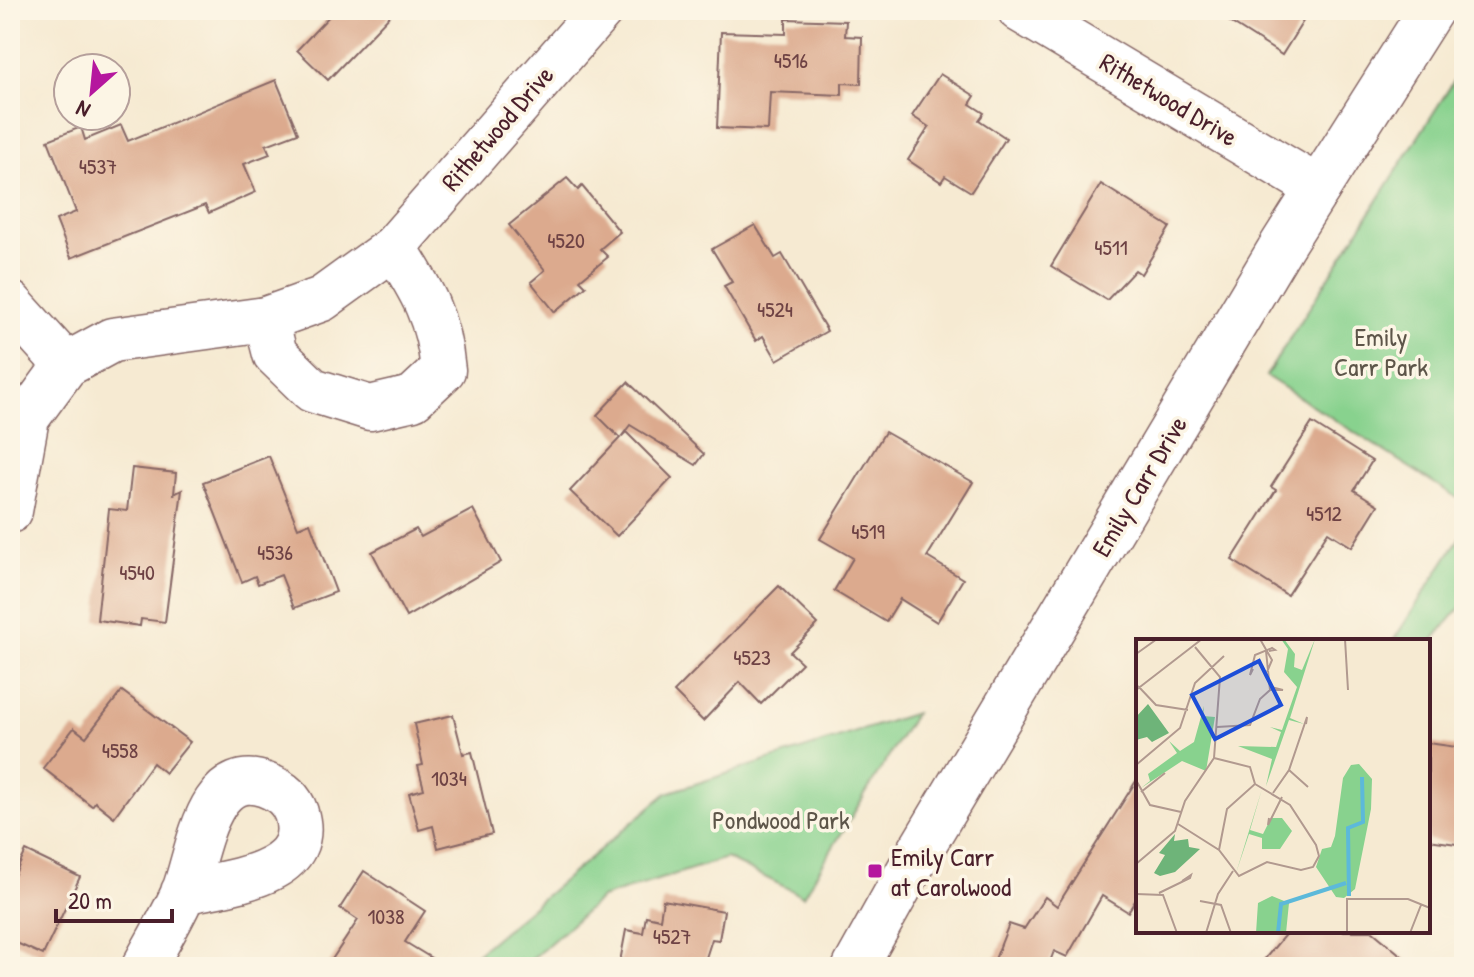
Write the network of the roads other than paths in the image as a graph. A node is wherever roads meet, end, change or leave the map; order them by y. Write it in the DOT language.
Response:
graph roads {
  1 [pos="601,10"];
  2 [pos="1020,10"];
  3 [pos="1431,10"];
  4 [pos="1318,188"];
  5 [pos="394,247"];
  6 [pos="10,303"];
  7 [pos="266,319"];
  8 [pos="66,365"];
  9 [pos="18,413"];
  10 [pos="10,511"];
  11 [pos="183,892"];
  12 [pos="144,967"];
  13 [pos="855,967"];
  1 -- 5 [label="street, Rithetwood Drive"];
  2 -- 4 [label="street, Rithetwood Drive"];
  3 -- 4 [label="street, Emily Carr Drive"];
  4 -- 13 [label="street, Emily Carr Drive"];
  5 -- 7 [label="street, Rithetwood Drive"];
  5 -- 7 [label="street"];
  6 -- 8 [label="street"];
  7 -- 8 [label="street, Rithetwood Drive"];
  8 -- 9 [label="street, Rithetwood Drive"];
  9 -- 10 [label="street, Rithetwood Drive"];
  11 -- 12 [label="street"];
}
